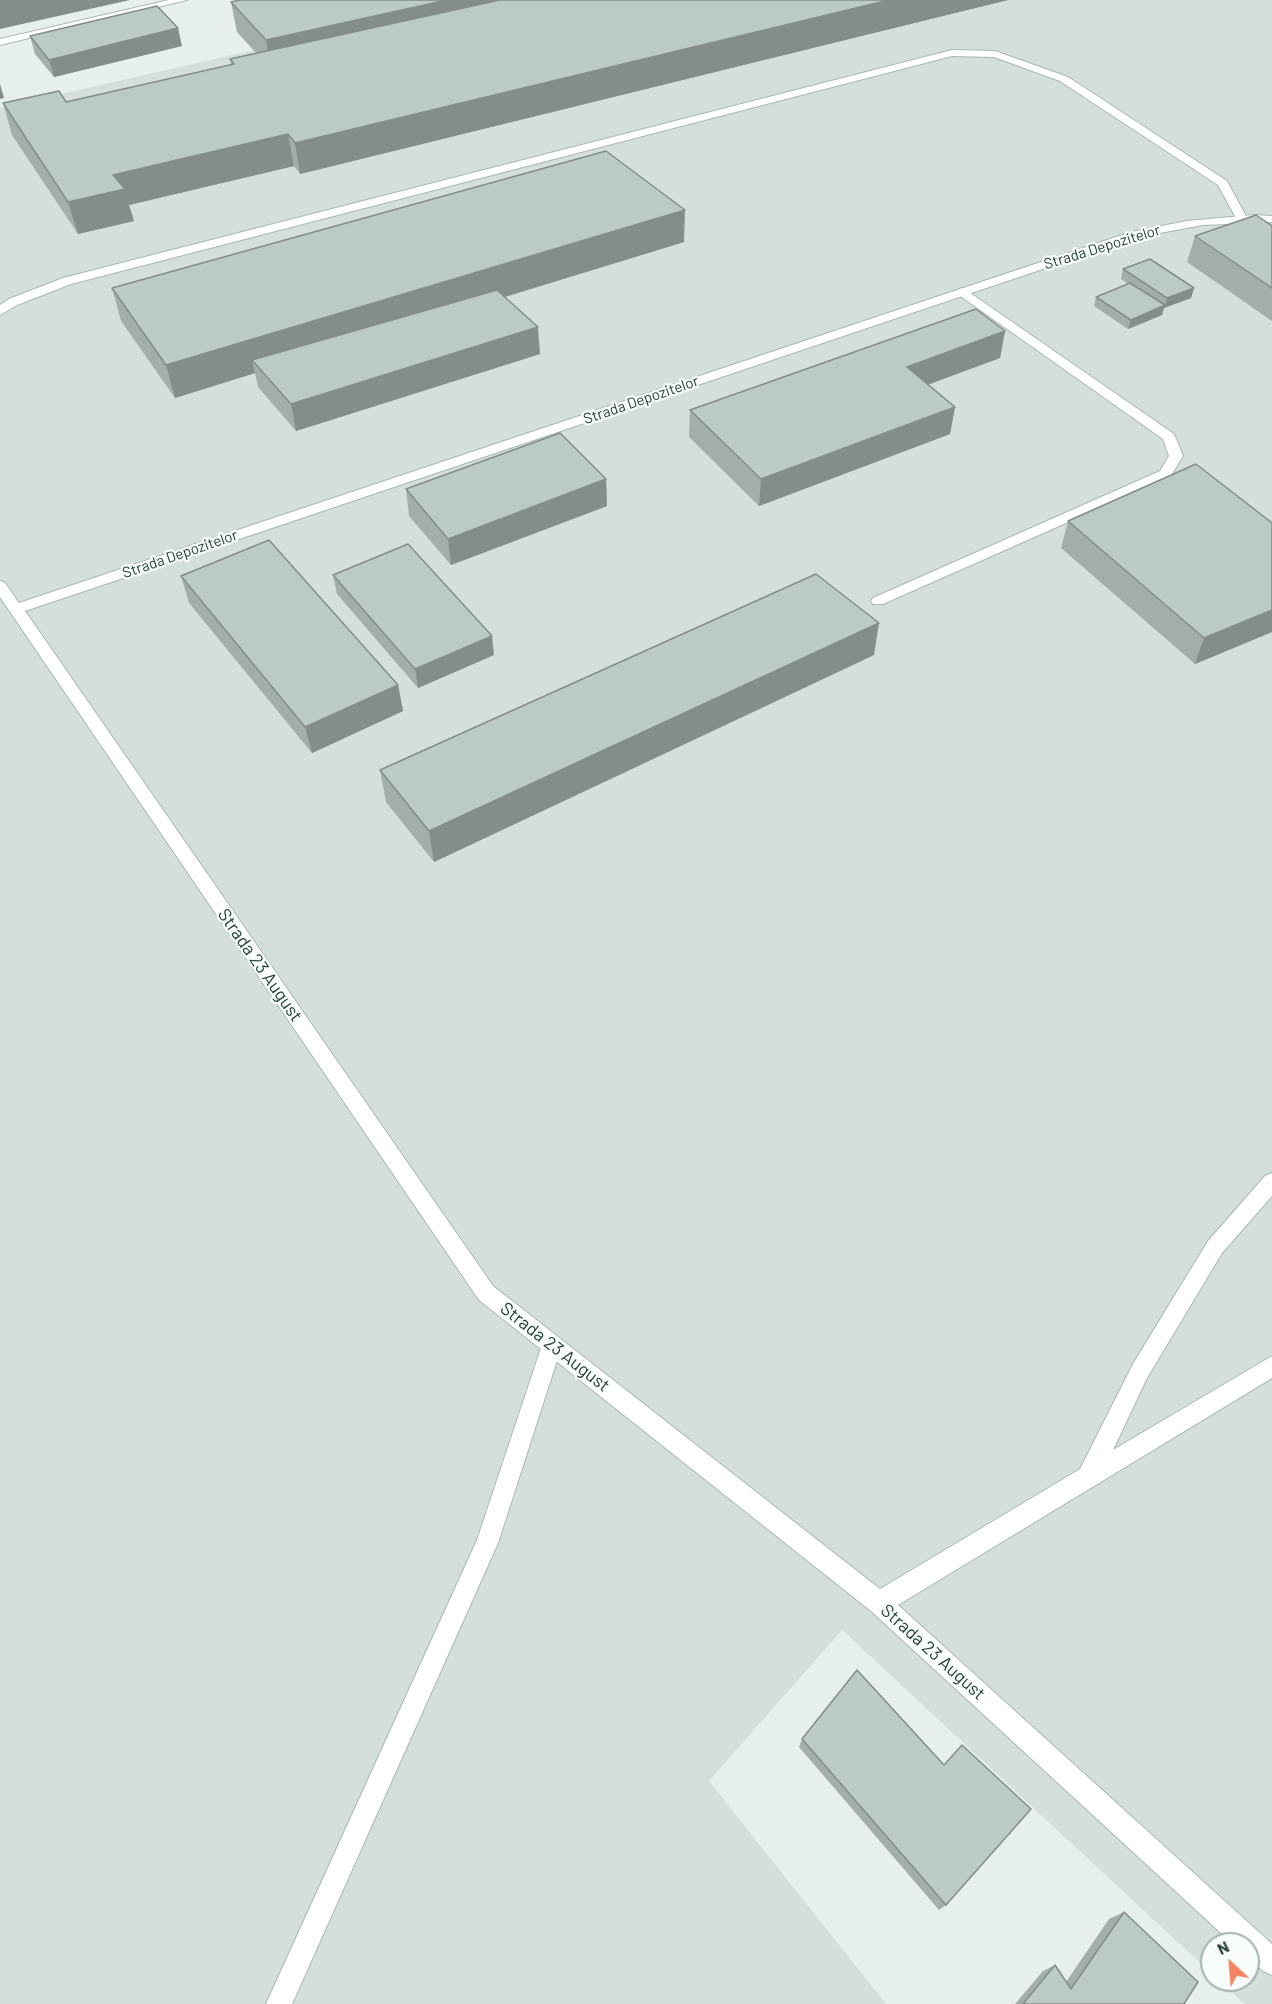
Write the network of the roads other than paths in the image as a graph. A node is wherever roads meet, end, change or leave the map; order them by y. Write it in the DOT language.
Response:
graph roads {
  1 [pos="182,0"];
  2 [pos="0,42"];
  3 [pos="1241,218"];
  4 [pos="1272,219"];
  5 [pos="963,292"];
  6 [pos="0,311"];
  7 [pos="0,586"];
  8 [pos="878,601"];
  9 [pos="16,609"];
  10 [pos="1272,1182"];
  11 [pos="552,1345"];
  12 [pos="1272,1366"];
  13 [pos="1089,1475"];
  14 [pos="879,1603"];
  15 [pos="1272,1962"];
  16 [pos="279,2004"];
  1 -- 2 [label="street"];
  3 -- 4 [label="street, Strada Depozitelor"];
  3 -- 5 [label="street, Strada Depozitelor"];
  3 -- 6 [label="street"];
  5 -- 8 [label="street"];
  5 -- 9 [label="street, Strada Depozitelor"];
  7 -- 9 [label="street, Strada 23 August"];
  9 -- 11 [label="street, Strada 23 August"];
  10 -- 13 [label="street"];
  11 -- 14 [label="street, Strada 23 August"];
  11 -- 16 [label="street"];
  12 -- 13 [label="street"];
  13 -- 14 [label="street"];
  14 -- 15 [label="street, Strada 23 August"];
}
